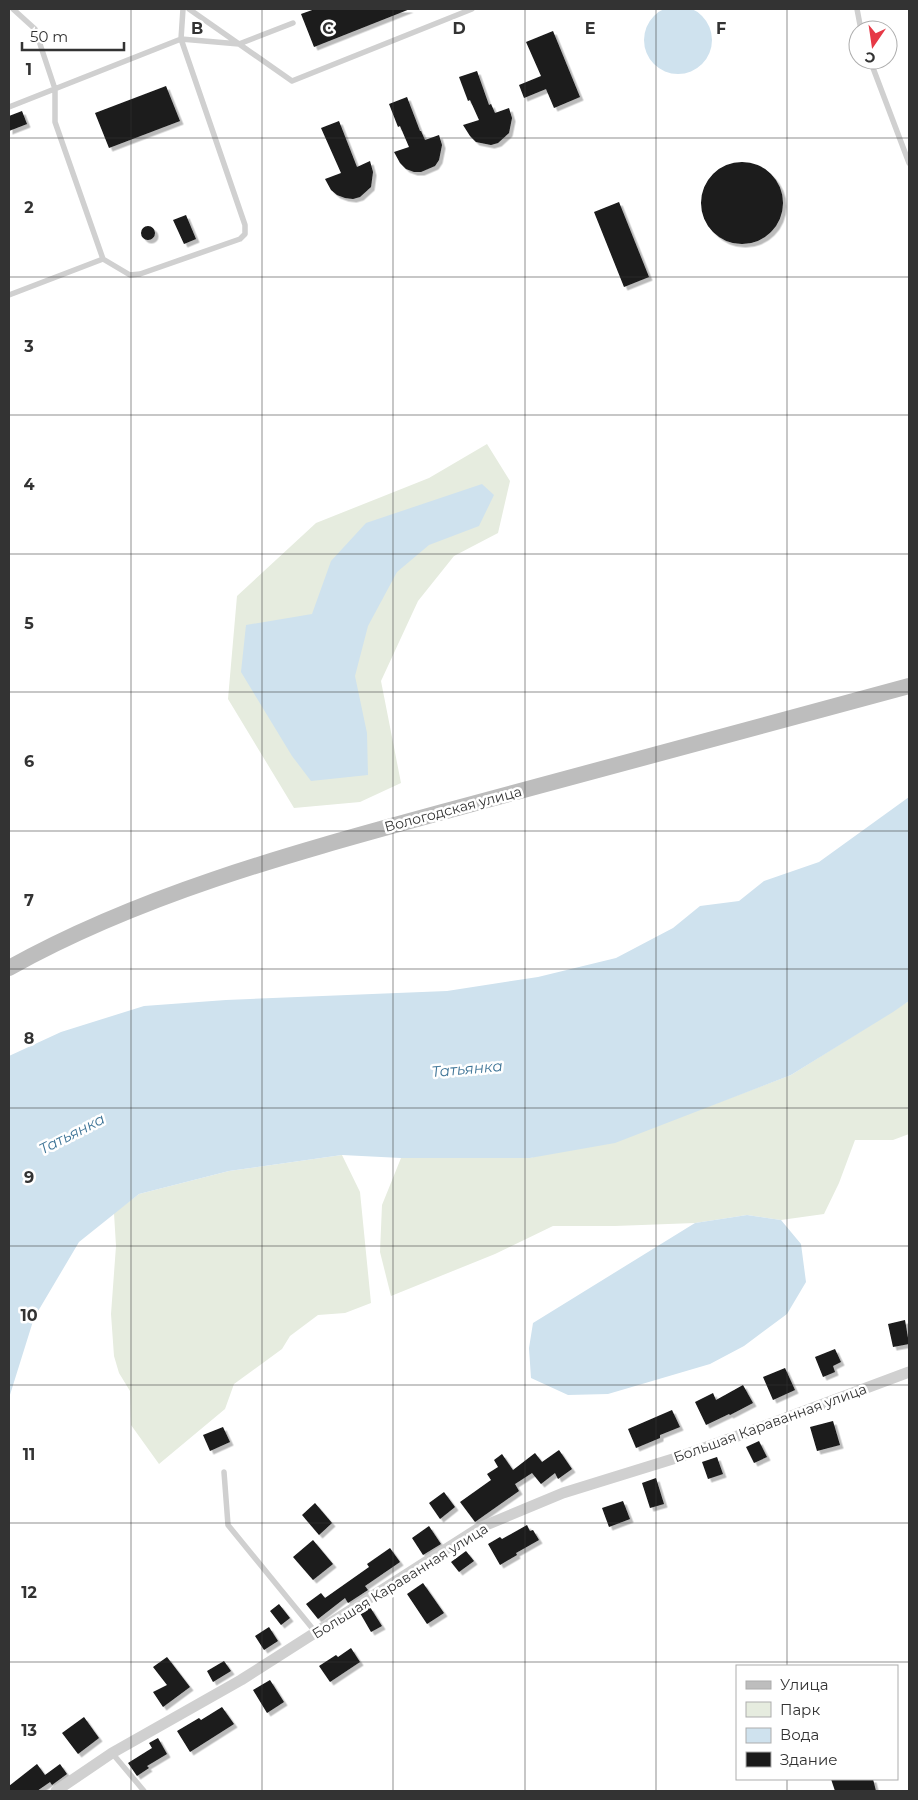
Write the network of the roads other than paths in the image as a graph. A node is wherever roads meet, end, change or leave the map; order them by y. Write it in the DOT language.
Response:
graph roads {
  1 [pos="13,9"];
  2 [pos="183,9"];
  3 [pos="189,9"];
  4 [pos="472,9"];
  5 [pos="293,23"];
  6 [pos="181,39"];
  7 [pos="239,44"];
  8 [pos="874,70"];
  9 [pos="55,89"];
  10 [pos="9,107"];
  11 [pos="909,163"];
  12 [pos="103,259"];
  13 [pos="9,295"];
  14 [pos="909,686"];
  15 [pos="9,968"];
  16 [pos="909,1372"];
  17 [pos="224,1472"];
  18 [pos="316,1634"];
  19 [pos="112,1753"];
  20 [pos="56,1791"];
  21 [pos="144,1791"];
  1 -- 9 [label="lane"];
  2 -- 6 [label="lane"];
  3 -- 7 [label="lane"];
  4 -- 7 [label="lane"];
  5 -- 7 [label="lane"];
  6 -- 7 [label="lane"];
  6 -- 9 [label="lane"];
  6 -- 12 [label="lane"];
  8 -- 11 [label="lane"];
  9 -- 10 [label="lane"];
  9 -- 12 [label="lane"];
  12 -- 13 [label="lane"];
  14 -- 15 [label="main road, Вологодская улица"];
  16 -- 18 [label="street, Большая Караванная улица"];
  17 -- 18 [label="lane"];
  18 -- 19 [label="street, Большая Караванная улица"];
  19 -- 20 [label="street, Большая Караванная улица"];
  19 -- 21 [label="lane"];
}
